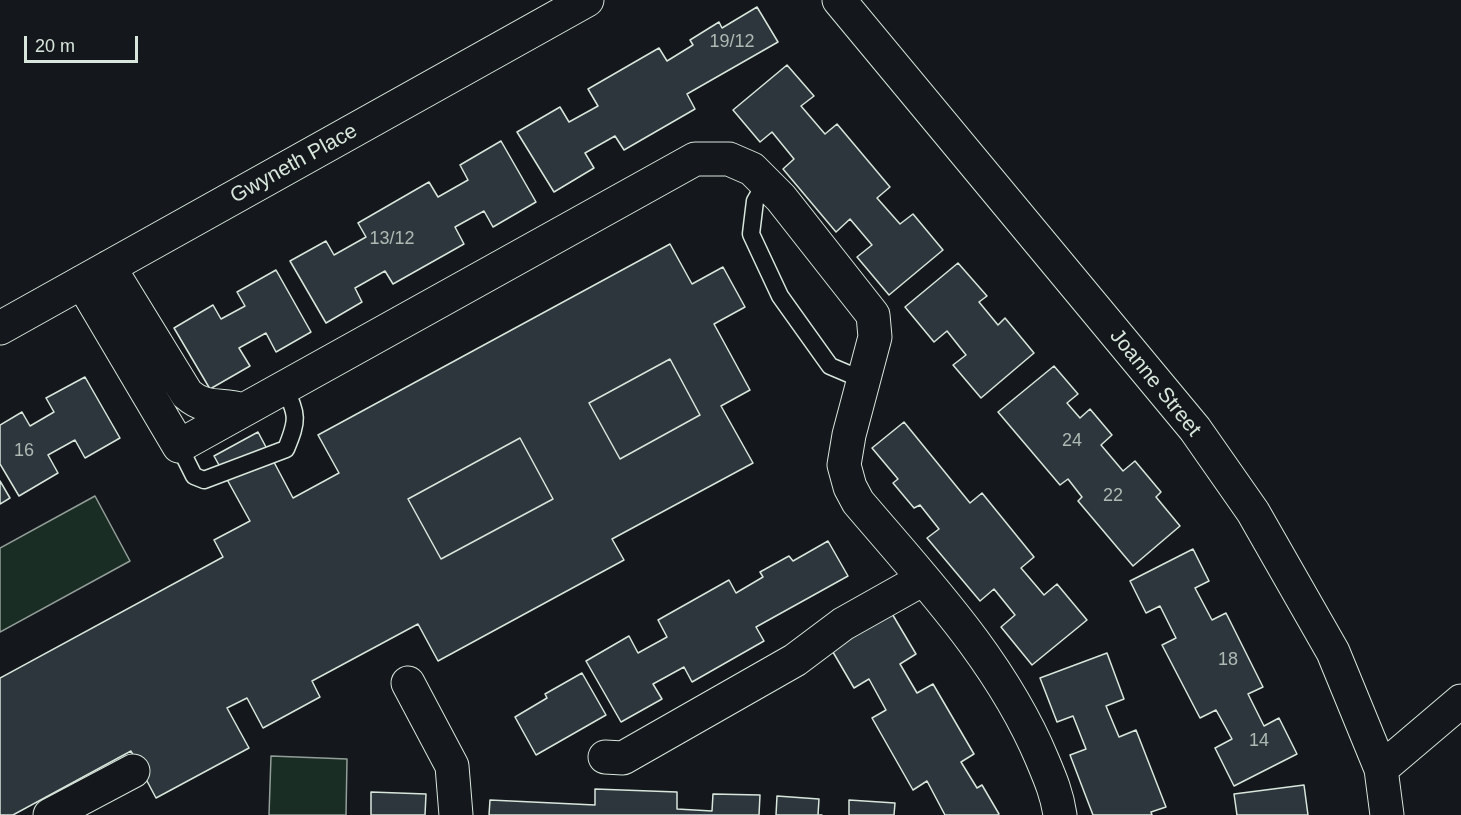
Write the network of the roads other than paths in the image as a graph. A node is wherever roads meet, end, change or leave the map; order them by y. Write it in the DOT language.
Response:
graph roads {
  1 [pos="587,0"];
  2 [pos="839,0"];
  3 [pos="766,182"];
  4 [pos="95,275"];
  5 [pos="0,328"];
  6 [pos="863,380"];
  7 [pos="284,387"];
  8 [pos="243,410"];
  9 [pos="179,446"];
  10 [pos="923,579"];
  11 [pos="408,683"];
  12 [pos="1461,701"];
  13 [pos="605,757"];
  14 [pos="1381,769"];
  15 [pos="133,771"];
  16 [pos="50,815"];
  17 [pos="456,815"];
  18 [pos="1060,815"];
  19 [pos="1388,815"];
  1 -- 4 [label="street, Gwyneth Place"];
  2 -- 14 [label="street, Joanne Street"];
  3 -- 6 [label="street"];
  3 -- 6 [label="lane"];
  3 -- 7 [label="street"];
  4 -- 5 [label="street, Gwyneth Place"];
  4 -- 8 [label="street"];
  4 -- 9 [label="street"];
  6 -- 10 [label="street"];
  7 -- 8 [label="street"];
  7 -- 9 [label="lane"];
  8 -- 9 [label="street"];
  10 -- 13 [label="street"];
  10 -- 18 [label="street"];
  11 -- 17 [label="street"];
  12 -- 14 [label="street"];
  14 -- 19 [label="street, Joanne Street"];
  15 -- 16 [label="street"];
}
